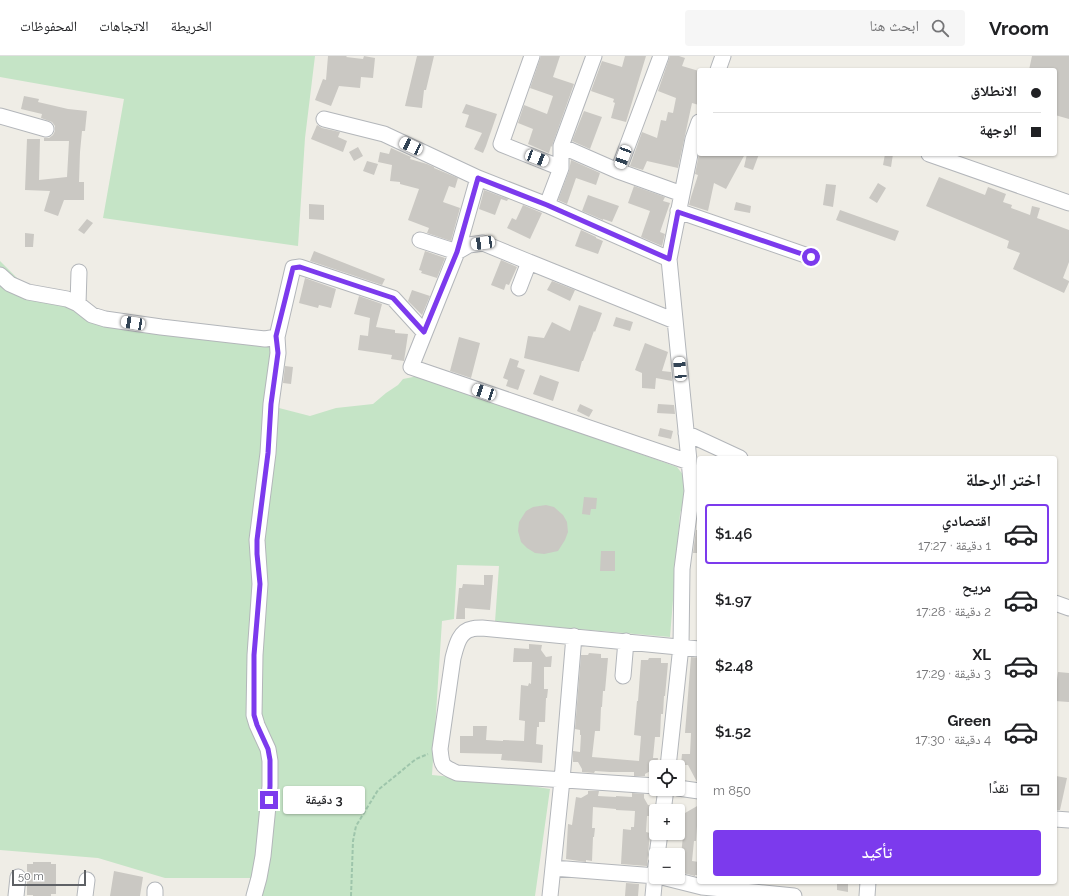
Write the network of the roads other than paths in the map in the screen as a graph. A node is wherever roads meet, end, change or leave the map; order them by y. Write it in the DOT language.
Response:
graph roads {
  1 [pos="532,56"];
  2 [pos="594,56"];
  3 [pos="661,56"];
  4 [pos="723,56"];
  5 [pos="719,68"];
  6 [pos="0,116"];
  7 [pos="324,119"];
  8 [pos="697,128"];
  9 [pos="46,129"];
  10 [pos="560,146"];
  11 [pos="935,156"];
  12 [pos="561,168"];
  13 [pos="618,171"];
  14 [pos="478,178"];
  15 [pos="682,194"];
  16 [pos="1069,203"];
  17 [pos="547,205"];
  18 [pos="678,212"];
  19 [pos="420,240"];
  20 [pos="457,252"];
  21 [pos="811,257"];
  22 [pos="669,259"];
  23 [pos="529,262"];
  24 [pos="79,272"];
  25 [pos="0,275"];
  26 [pos="519,288"];
  27 [pos="78,304"];
  28 [pos="675,321"];
  29 [pos="424,332"];
  30 [pos="276,336"];
  31 [pos="686,433"];
  32 [pos="736,456"];
  33 [pos="689,462"];
  34 [pos="1057,604"];
  35 [pos="1069,608"];
  36 [pos="574,636"];
  37 [pos="626,641"];
  38 [pos="681,646"];
  39 [pos="697,648"];
  40 [pos="623,676"];
  41 [pos="669,760"];
  42 [pos="562,780"];
  43 [pos="649,786"];
  44 [pos="685,789"];
  45 [pos="697,791"];
  46 [pos="1057,819"];
  47 [pos="1069,820"];
  48 [pos="553,868"];
  49 [pos="649,873"];
  50 [pos="18,877"];
  51 [pos="87,880"];
  52 [pos="685,882"];
  53 [pos="655,884"];
  54 [pos="868,884"];
  55 [pos="771,888"];
  56 [pos="16,896"];
  57 [pos="85,896"];
  58 [pos="256,896"];
  59 [pos="550,896"];
  60 [pos="653,896"];
  61 [pos="794,896"];
  62 [pos="867,896"];
  1 -- 12 [label="street"];
  2 -- 10 [label="street"];
  3 -- 13 [label="street"];
  4 -- 5 [label="street"];
  6 -- 9 [label="street"];
  7 -- 14 [label="street"];
  8 -- 15 [label="street"];
  10 -- 12 [label="street"];
  10 -- 13 [label="street"];
  11 -- 16 [label="street"];
  12 -- 17 [label="street"];
  13 -- 15 [label="street"];
  14 -- 17 [label="street"];
  14 -- 20 [label="street"];
  15 -- 18 [label="street"];
  17 -- 22 [label="street"];
  18 -- 21 [label="street"];
  18 -- 22 [label="street"];
  19 -- 20 [label="street"];
  20 -- 23 [label="street"];
  20 -- 29 [label="street"];
  22 -- 28 [label="street"];
  23 -- 26 [label="street"];
  23 -- 28 [label="street"];
  24 -- 27 [label="street"];
  25 -- 27 [label="street"];
  27 -- 30 [label="street"];
  28 -- 31 [label="street"];
  29 -- 30 [label="street"];
  29 -- 33 [label="street"];
  30 -- 58 [label="street"];
  31 -- 32 [label="street"];
  31 -- 33 [label="street"];
  33 -- 38 [label="street"];
  34 -- 35 [label="street"];
  36 -- 37 [label="street"];
  36 -- 42 [label="street"];
  36 -- 42 [label="street"];
  37 -- 38 [label="street"];
  37 -- 40 [label="street"];
  38 -- 39 [label="street"];
  38 -- 41 [label="street"];
  42 -- 43 [label="street"];
  42 -- 48 [label="street"];
  44 -- 45 [label="street"];
  46 -- 47 [label="street"];
  48 -- 49 [label="street"];
  48 -- 59 [label="street"];
  50 -- 56 [label="street"];
  51 -- 57 [label="street"];
  52 -- 55 [label="street"];
  53 -- 60 [label="street"];
  54 -- 62 [label="street"];
  55 -- 61 [label="street"];
}
